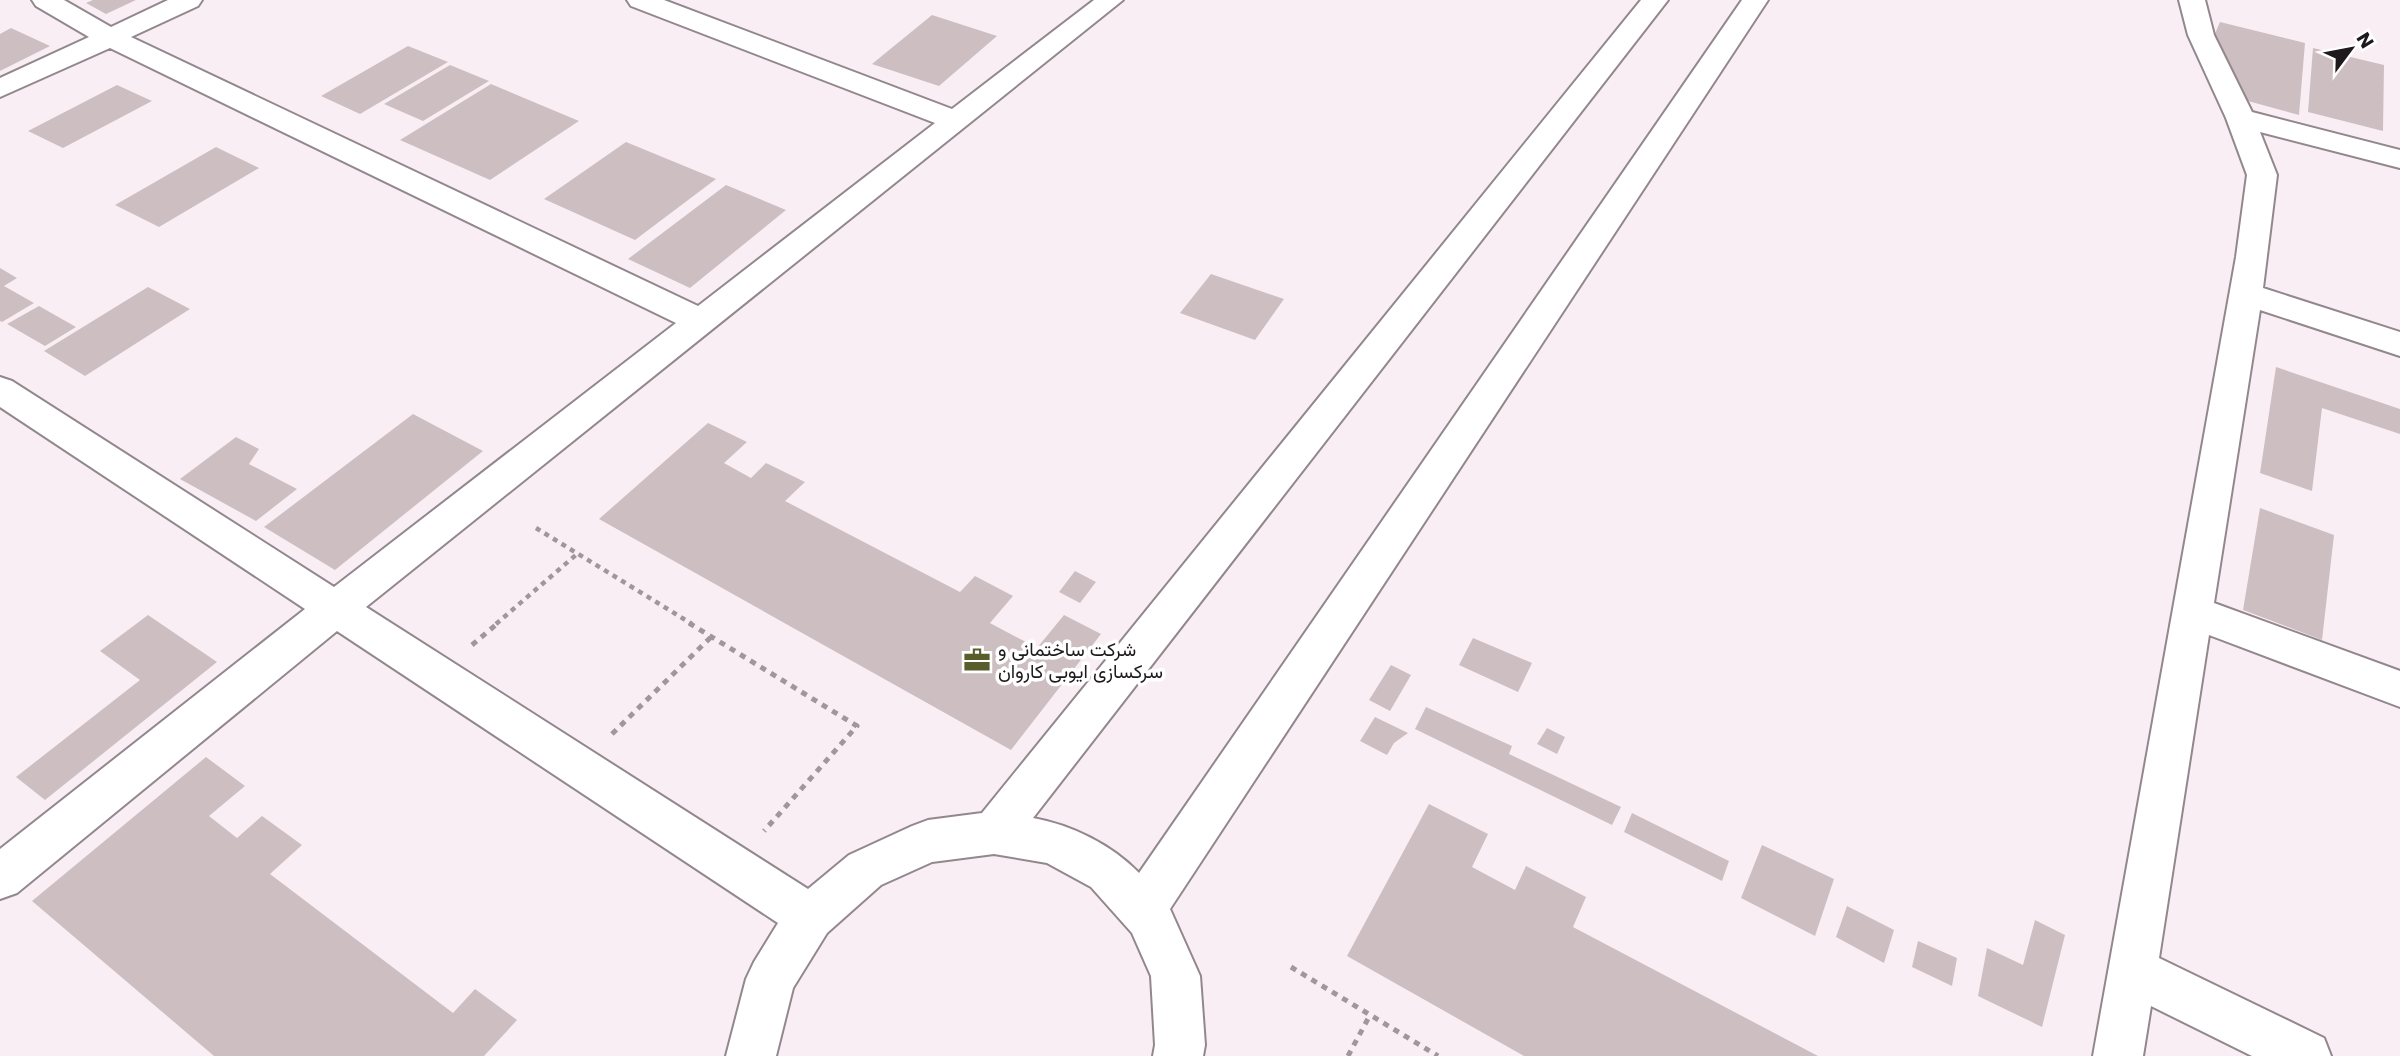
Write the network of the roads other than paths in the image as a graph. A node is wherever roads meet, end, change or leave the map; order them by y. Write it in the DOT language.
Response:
graph roads {
  1 [pos="46,0"];
  2 [pos="189,0"];
  3 [pos="640,0"];
  4 [pos="1110,0"];
  5 [pos="1655,0"];
  6 [pos="1755,0"];
  7 [pos="2192,0"];
  8 [pos="108,37"];
  9 [pos="0,89"];
  10 [pos="2240,118"];
  11 [pos="956,121"];
  12 [pos="2400,159"];
  13 [pos="2246,294"];
  14 [pos="701,321"];
  15 [pos="2400,344"];
  16 [pos="0,390"];
  17 [pos="336,608"];
  18 [pos="2193,612"];
  19 [pos="2400,689"];
  20 [pos="994,833"];
  21 [pos="0,877"];
  22 [pos="1142,910"];
  23 [pos="810,917"];
  24 [pos="2133,971"];
  25 [pos="751,1056"];
  26 [pos="1178,1056"];
  27 [pos="2118,1056"];
  28 [pos="2306,1056"];
  1 -- 8 [label="street"];
  2 -- 8 [label="street"];
  3 -- 11 [label="street"];
  4 -- 11 [label="street"];
  5 -- 20 [label="street"];
  6 -- 22 [label="street"];
  7 -- 10 [label="street"];
  8 -- 9 [label="street"];
  8 -- 14 [label="street"];
  10 -- 12 [label="street"];
  10 -- 13 [label="street"];
  11 -- 14 [label="street"];
  13 -- 15 [label="street"];
  13 -- 18 [label="street"];
  14 -- 17 [label="street"];
  16 -- 17 [label="street"];
  17 -- 21 [label="street"];
  17 -- 23 [label="street"];
  18 -- 19 [label="street"];
  18 -- 24 [label="street"];
  20 -- 22 [label="street"];
  20 -- 23 [label="street"];
  22 -- 26 [label="street"];
  23 -- 25 [label="street"];
  24 -- 27 [label="street"];
  24 -- 28 [label="street"];
}
